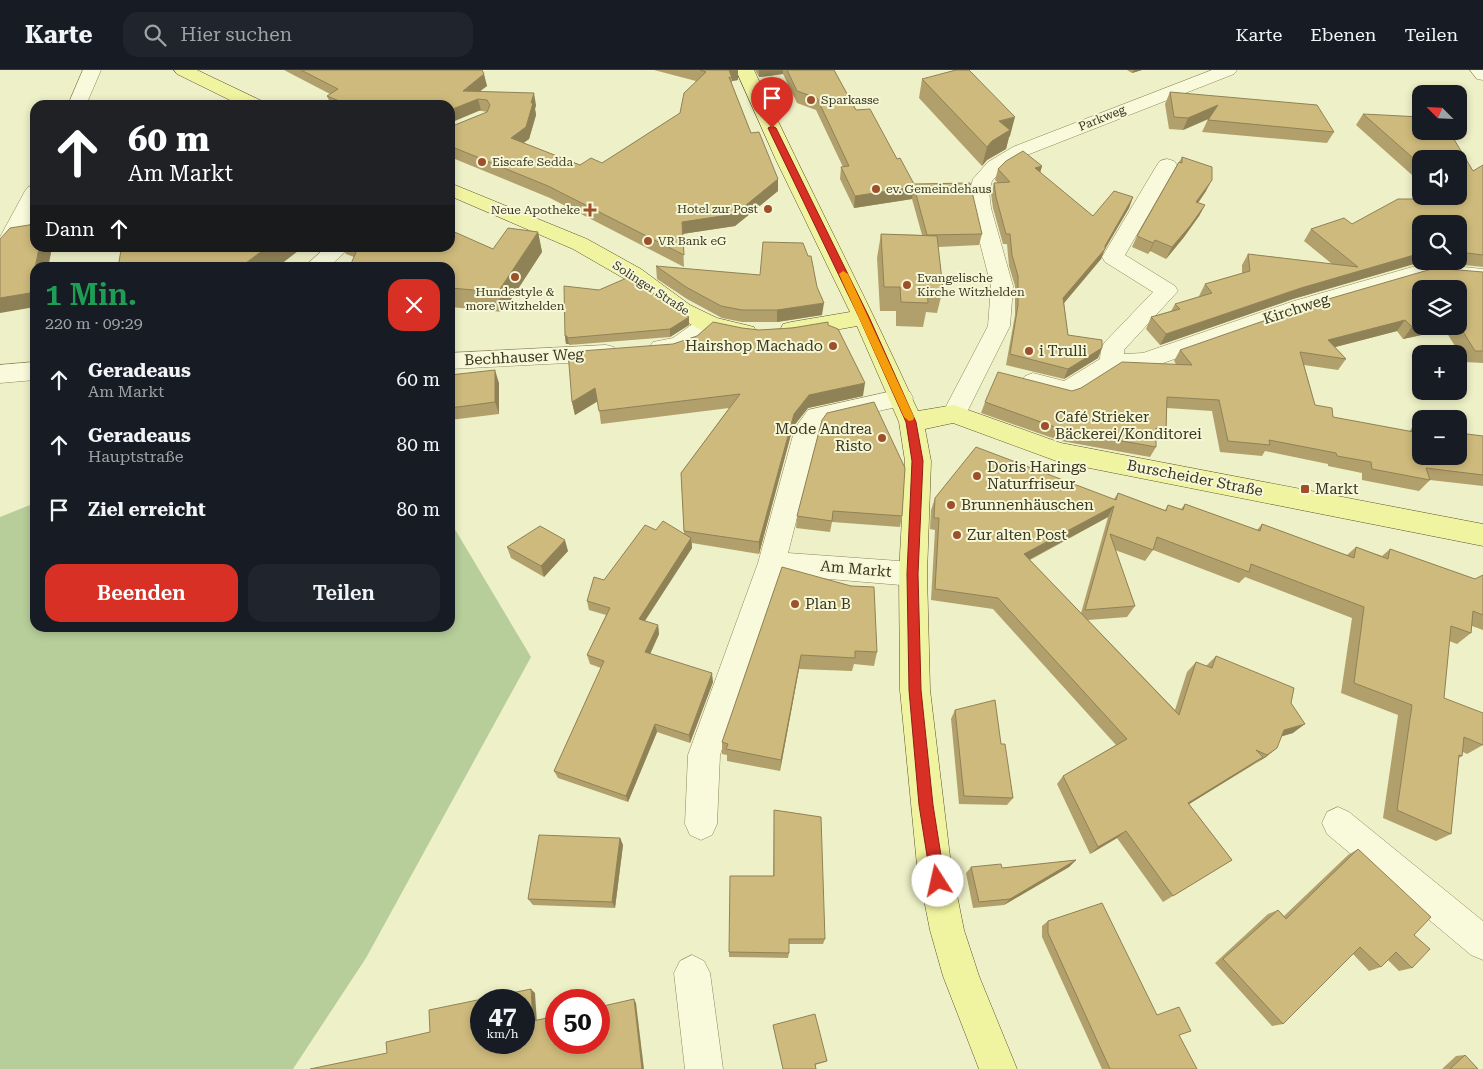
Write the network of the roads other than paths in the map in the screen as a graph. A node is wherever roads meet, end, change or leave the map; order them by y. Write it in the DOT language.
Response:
graph roads {
  1 [pos="92,70"];
  2 [pos="183,70"];
  3 [pos="745,70"];
  4 [pos="1228,70"];
  5 [pos="1479,70"];
  6 [pos="1483,75"];
  7 [pos="79,100"];
  8 [pos="245,100"];
  9 [pos="1167,165"];
  10 [pos="455,191"];
  11 [pos="30,200"];
  12 [pos="0,249"];
  13 [pos="335,252"];
  14 [pos="322,262"];
  15 [pos="1483,276"];
  16 [pos="864,317"];
  17 [pos="709,324"];
  18 [pos="455,361"];
  19 [pos="1111,363"];
  20 [pos="30,371"];
  21 [pos="998,373"];
  22 [pos="0,374"];
  23 [pos="901,398"];
  24 [pos="954,414"];
  25 [pos="911,422"];
  26 [pos="1483,535"];
  27 [pos="772,563"];
  28 [pos="912,574"];
  29 [pos="1338,823"];
  30 [pos="701,824"];
  31 [pos="1483,943"];
  32 [pos="692,973"];
  33 [pos="704,1069"];
  34 [pos="998,1069"];
  1 -- 7 [label="street"];
  2 -- 8 [label="main road"];
  3 -- 16 [label="main road, Am Markt"];
  4 -- 21 [label="street, Parkweg"];
  5 -- 6 [label="street"];
  9 -- 19 [label="street"];
  10 -- 17 [label="main road, Solinger Straße"];
  11 -- 12 [label="street"];
  13 -- 14 [label="street"];
  15 -- 19 [label="street, Kirchweg"];
  16 -- 17 [label="main road, Solinger Straße"];
  16 -- 23 [label="main road, Am Markt"];
  17 -- 18 [label="street, Bechhauser Weg"];
  19 -- 21 [label="street, Kirchweg"];
  20 -- 22 [label="street"];
  21 -- 24 [label="street"];
  23 -- 25 [label="main road, Am Markt"];
  23 -- 27 [label="street"];
  24 -- 25 [label="main road"];
  24 -- 26 [label="main road, Burscheider Straße"];
  25 -- 28 [label="main road, Am Markt"];
  27 -- 28 [label="street, Am Markt"];
  27 -- 30 [label="street"];
  28 -- 34 [label="main road"];
  29 -- 31 [label="street"];
  32 -- 33 [label="street"];
}
